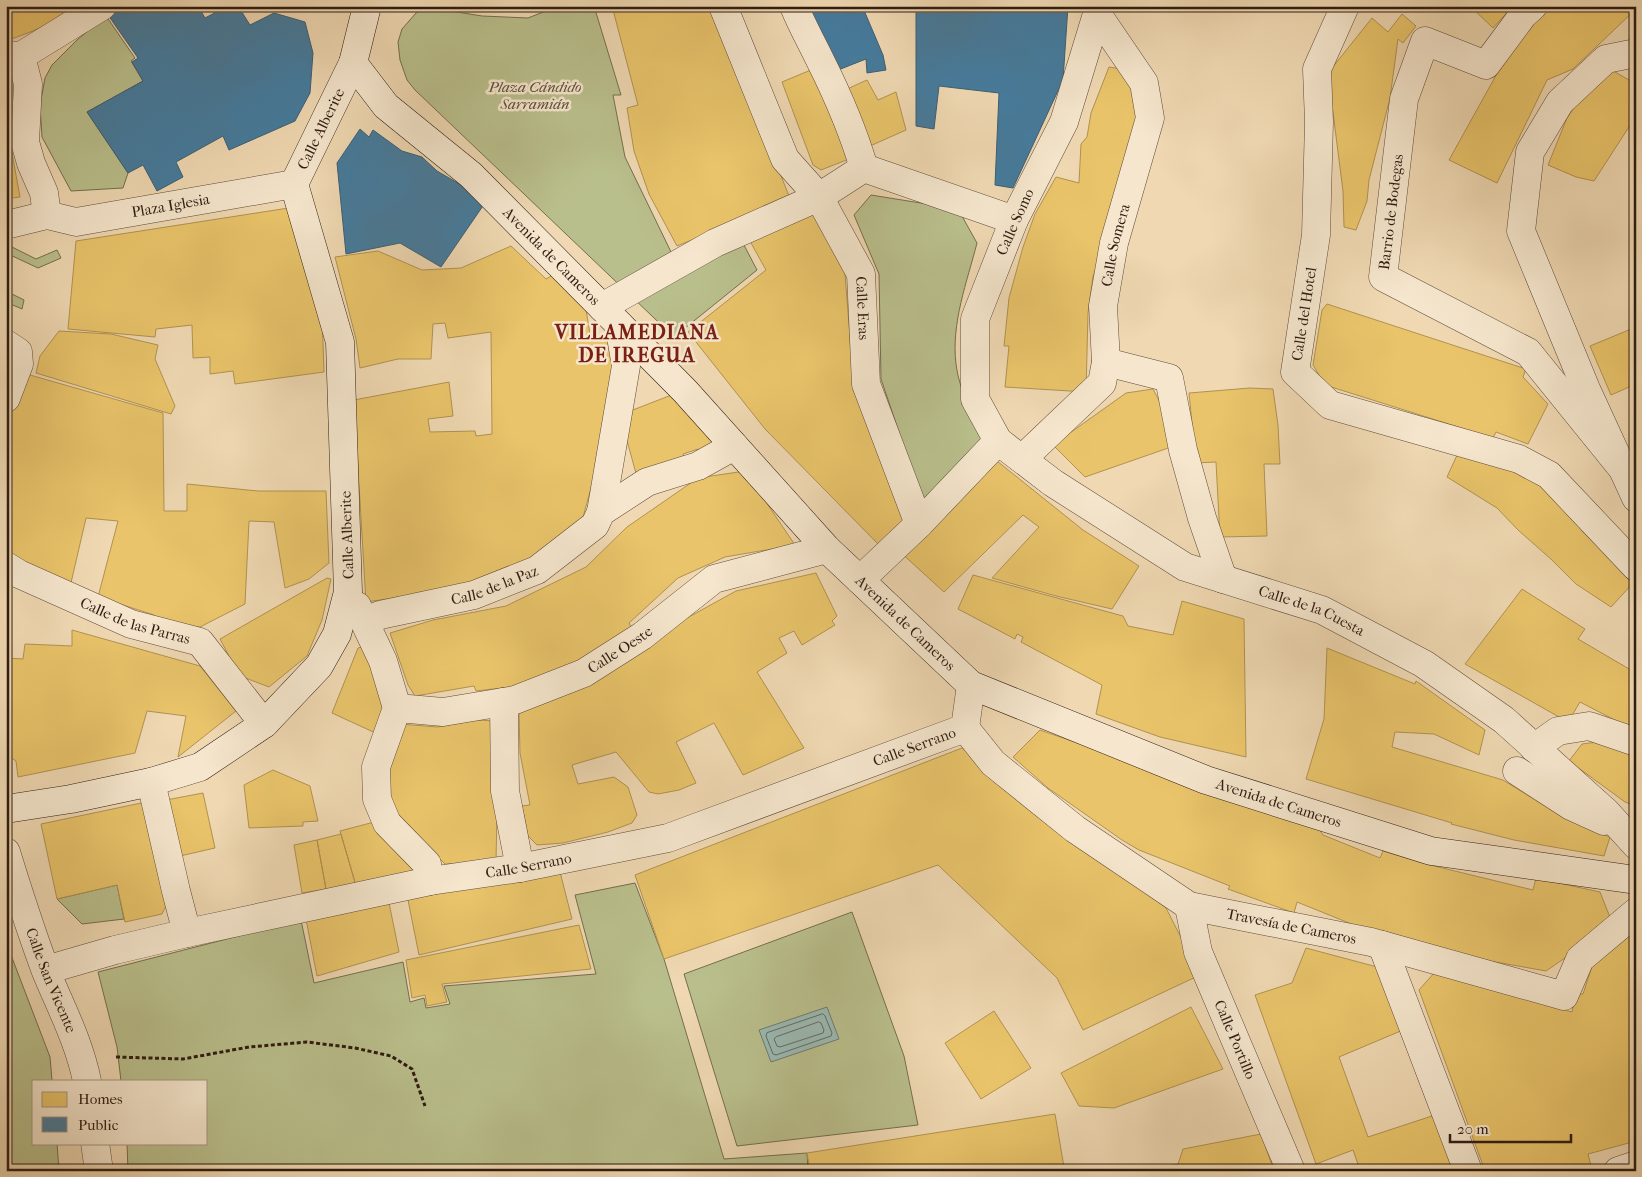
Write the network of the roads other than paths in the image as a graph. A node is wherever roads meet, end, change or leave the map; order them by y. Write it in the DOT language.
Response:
graph roads {
  1 [pos="102,6"];
  2 [pos="367,6"];
  3 [pos="723,6"];
  4 [pos="794,6"];
  5 [pos="1345,6"];
  6 [pos="1533,6"];
  7 [pos="1097,10"];
  8 [pos="1636,53"];
  9 [pos="14,56"];
  10 [pos="353,63"];
  11 [pos="864,168"];
  12 [pos="294,184"];
  13 [pos="819,197"];
  14 [pos="47,215"];
  15 [pos="1014,220"];
  16 [pos="6,225"];
  17 [pos="611,316"];
  18 [pos="6,344"];
  19 [pos="1106,362"];
  20 [pos="6,398"];
  21 [pos="998,441"];
  22 [pos="734,446"];
  23 [pos="1022,459"];
  24 [pos="1621,467"];
  25 [pos="1636,498"];
  26 [pos="601,512"];
  27 [pos="920,524"];
  28 [pos="827,550"];
  29 [pos="6,566"];
  30 [pos="1636,568"];
  31 [pos="1223,579"];
  32 [pos="860,580"];
  33 [pos="348,592"];
  34 [pos="365,622"];
  35 [pos="971,685"];
  36 [pos="504,702"];
  37 [pos="397,708"];
  38 [pos="264,724"];
  39 [pos="965,728"];
  40 [pos="1636,742"];
  41 [pos="1534,748"];
  42 [pos="1517,771"];
  43 [pos="151,782"];
  44 [pos="6,808"];
  45 [pos="1631,839"];
  46 [pos="6,852"];
  47 [pos="520,868"];
  48 [pos="1636,880"];
  49 [pos="430,881"];
  50 [pos="1189,906"];
  51 [pos="1636,912"];
  52 [pos="187,933"];
  53 [pos="1382,945"];
  54 [pos="46,970"];
  55 [pos="85,1070"];
  56 [pos="96,1144"];
  57 [pos="1636,1165"];
  58 [pos="98,1171"];
  59 [pos="1291,1171"];
  60 [pos="1468,1171"];
  61 [pos="1618,1171"];
  1 -- 9 [label="street"];
  2 -- 10 [label="street, Calle Alberite"];
  3 -- 13 [label="street, Calle Eras"];
  4 -- 11 [label="street"];
  5 -- 30 [label="street, Calle del Hotel"];
  6 -- 24 [label="street, Barrio de Bodegas"];
  7 -- 15 [label="street, Calle Somo"];
  7 -- 19 [label="street, Calle Somera"];
  8 -- 24 [label="street, Barrio de Bodegas"];
  9 -- 14 [label="street"];
  10 -- 12 [label="street, Calle Alberite"];
  10 -- 17 [label="street, Avenida de Cameros"];
  11 -- 13 [label="street"];
  11 -- 15 [label="street"];
  12 -- 14 [label="street, Plaza Iglesia"];
  12 -- 33 [label="street, Calle Alberite"];
  13 -- 17 [label="street"];
  13 -- 27 [label="street, Calle Eras"];
  14 -- 16 [label="street, Plaza Iglesia"];
  15 -- 21 [label="street, Calle Somo"];
  17 -- 22 [label="street, Avenida de Cameros"];
  17 -- 26 [label="street, Calle de la Paz"];
  18 -- 20 [label="street"];
  19 -- 23 [label="street, Calle Somera"];
  19 -- 31 [label="street"];
  21 -- 23 [label="street, Calle de la Cuesta"];
  21 -- 27 [label="street"];
  22 -- 26 [label="street, Calle de la Paz"];
  22 -- 28 [label="street, Avenida de Cameros"];
  23 -- 31 [label="street, Calle de la Cuesta"];
  24 -- 25 [label="street, Barrio de Bodegas"];
  26 -- 34 [label="street, Calle de la Paz"];
  27 -- 32 [label="street"];
  28 -- 32 [label="street, Avenida de Cameros"];
  28 -- 36 [label="street, Calle Oeste"];
  29 -- 38 [label="street, Calle de las Parras"];
  31 -- 41 [label="street, Calle de la Cuesta"];
  32 -- 35 [label="street, Avenida de Cameros"];
  33 -- 34 [label="street"];
  33 -- 38 [label="street, Calle Alberite"];
  34 -- 37 [label="street"];
  35 -- 39 [label="street, Calle Serrano"];
  35 -- 48 [label="street, Avenida de Cameros"];
  36 -- 37 [label="street, Calle Oeste"];
  36 -- 47 [label="street"];
  37 -- 49 [label="street"];
  38 -- 43 [label="street, Calle Alberite"];
  39 -- 47 [label="street, Calle Serrano"];
  39 -- 50 [label="street, Travesía de Cameros"];
  40 -- 41 [label="street"];
  41 -- 45 [label="street, Calle de la Cuesta"];
  42 -- 45 [label="street"];
  43 -- 44 [label="street, Calle Alberite"];
  43 -- 52 [label="street"];
  46 -- 54 [label="street, Calle San Vicente"];
  47 -- 49 [label="street, Calle Serrano"];
  49 -- 52 [label="street, Calle Serrano"];
  50 -- 53 [label="street, Travesía de Cameros"];
  50 -- 59 [label="street, Calle Portillo"];
  51 -- 53 [label="street, Travesía de Cameros"];
  52 -- 54 [label="street, Calle Serrano"];
  53 -- 60 [label="street"];
  54 -- 55 [label="street, Calle San Vicente"];
  56 -- 58 [label="street"];
  57 -- 61 [label="street"];
}
